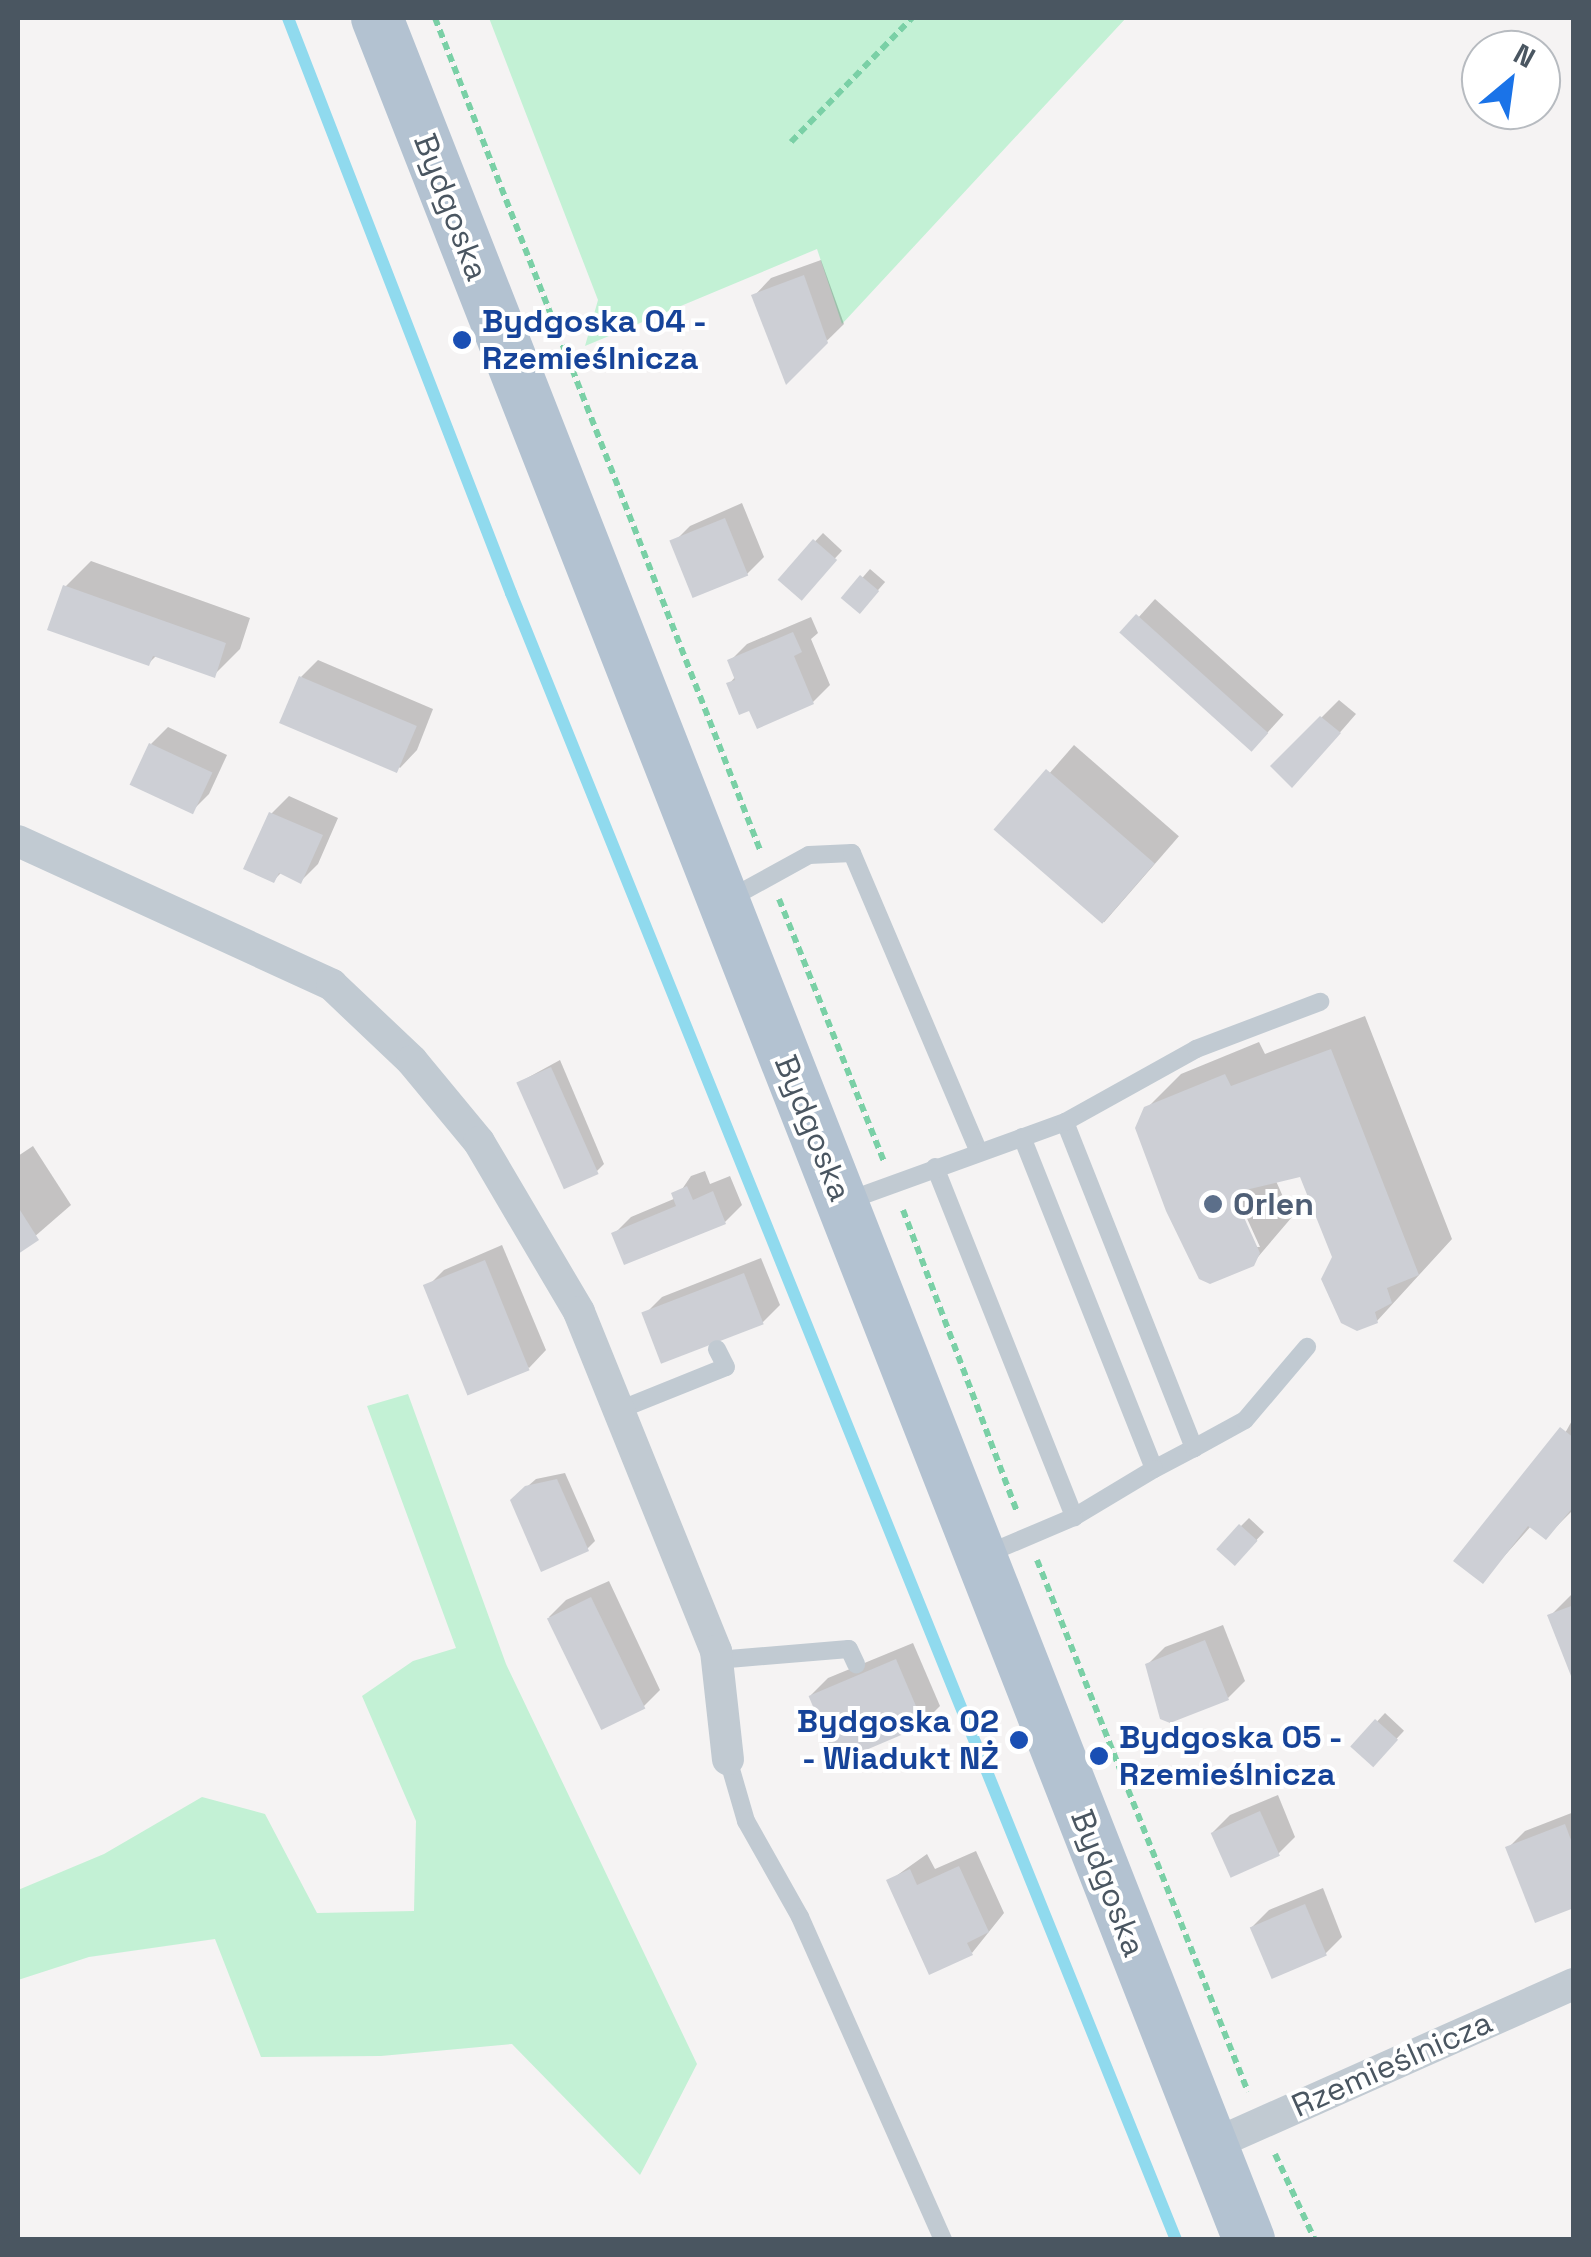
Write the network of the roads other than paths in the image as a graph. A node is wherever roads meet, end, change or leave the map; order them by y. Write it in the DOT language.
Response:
graph roads {
  1 [pos="376,18"];
  2 [pos="18,841"];
  3 [pos="723,902"];
  4 [pos="1320,1002"];
  5 [pos="1065,1122"];
  6 [pos="1022,1137"];
  7 [pos="979,1152"];
  8 [pos="935,1168"];
  9 [pos="843,1203"];
  10 [pos="1306,1347"];
  11 [pos="717,1349"];
  12 [pos="619,1410"];
  13 [pos="1194,1448"];
  14 [pos="1154,1470"];
  15 [pos="1074,1516"];
  16 [pos="1004,1546"];
  17 [pos="717,1660"];
  18 [pos="856,1664"];
  19 [pos="728,1759"];
  20 [pos="1574,1984"];
  21 [pos="1212,2146"];
  22 [pos="942,2240"];
  23 [pos="1248,2240"];
  1 -- 3 [label="main road, Bydgoska"];
  2 -- 12 [label="street"];
  3 -- 7 [label="lane"];
  3 -- 9 [label="main road, Bydgoska"];
  4 -- 5 [label="lane"];
  5 -- 6 [label="lane"];
  5 -- 13 [label="lane"];
  6 -- 7 [label="lane"];
  6 -- 14 [label="lane"];
  7 -- 8 [label="lane"];
  8 -- 9 [label="lane"];
  8 -- 15 [label="lane"];
  9 -- 16 [label="main road, Bydgoska"];
  10 -- 13 [label="lane"];
  11 -- 12 [label="lane"];
  12 -- 17 [label="street"];
  13 -- 14 [label="lane"];
  14 -- 15 [label="lane"];
  15 -- 16 [label="lane"];
  16 -- 21 [label="main road, Bydgoska"];
  17 -- 18 [label="lane"];
  17 -- 19 [label="street"];
  19 -- 22 [label="lane"];
  20 -- 21 [label="street, Rzemieślnicza"];
  21 -- 23 [label="main road, Bydgoska"];
}
